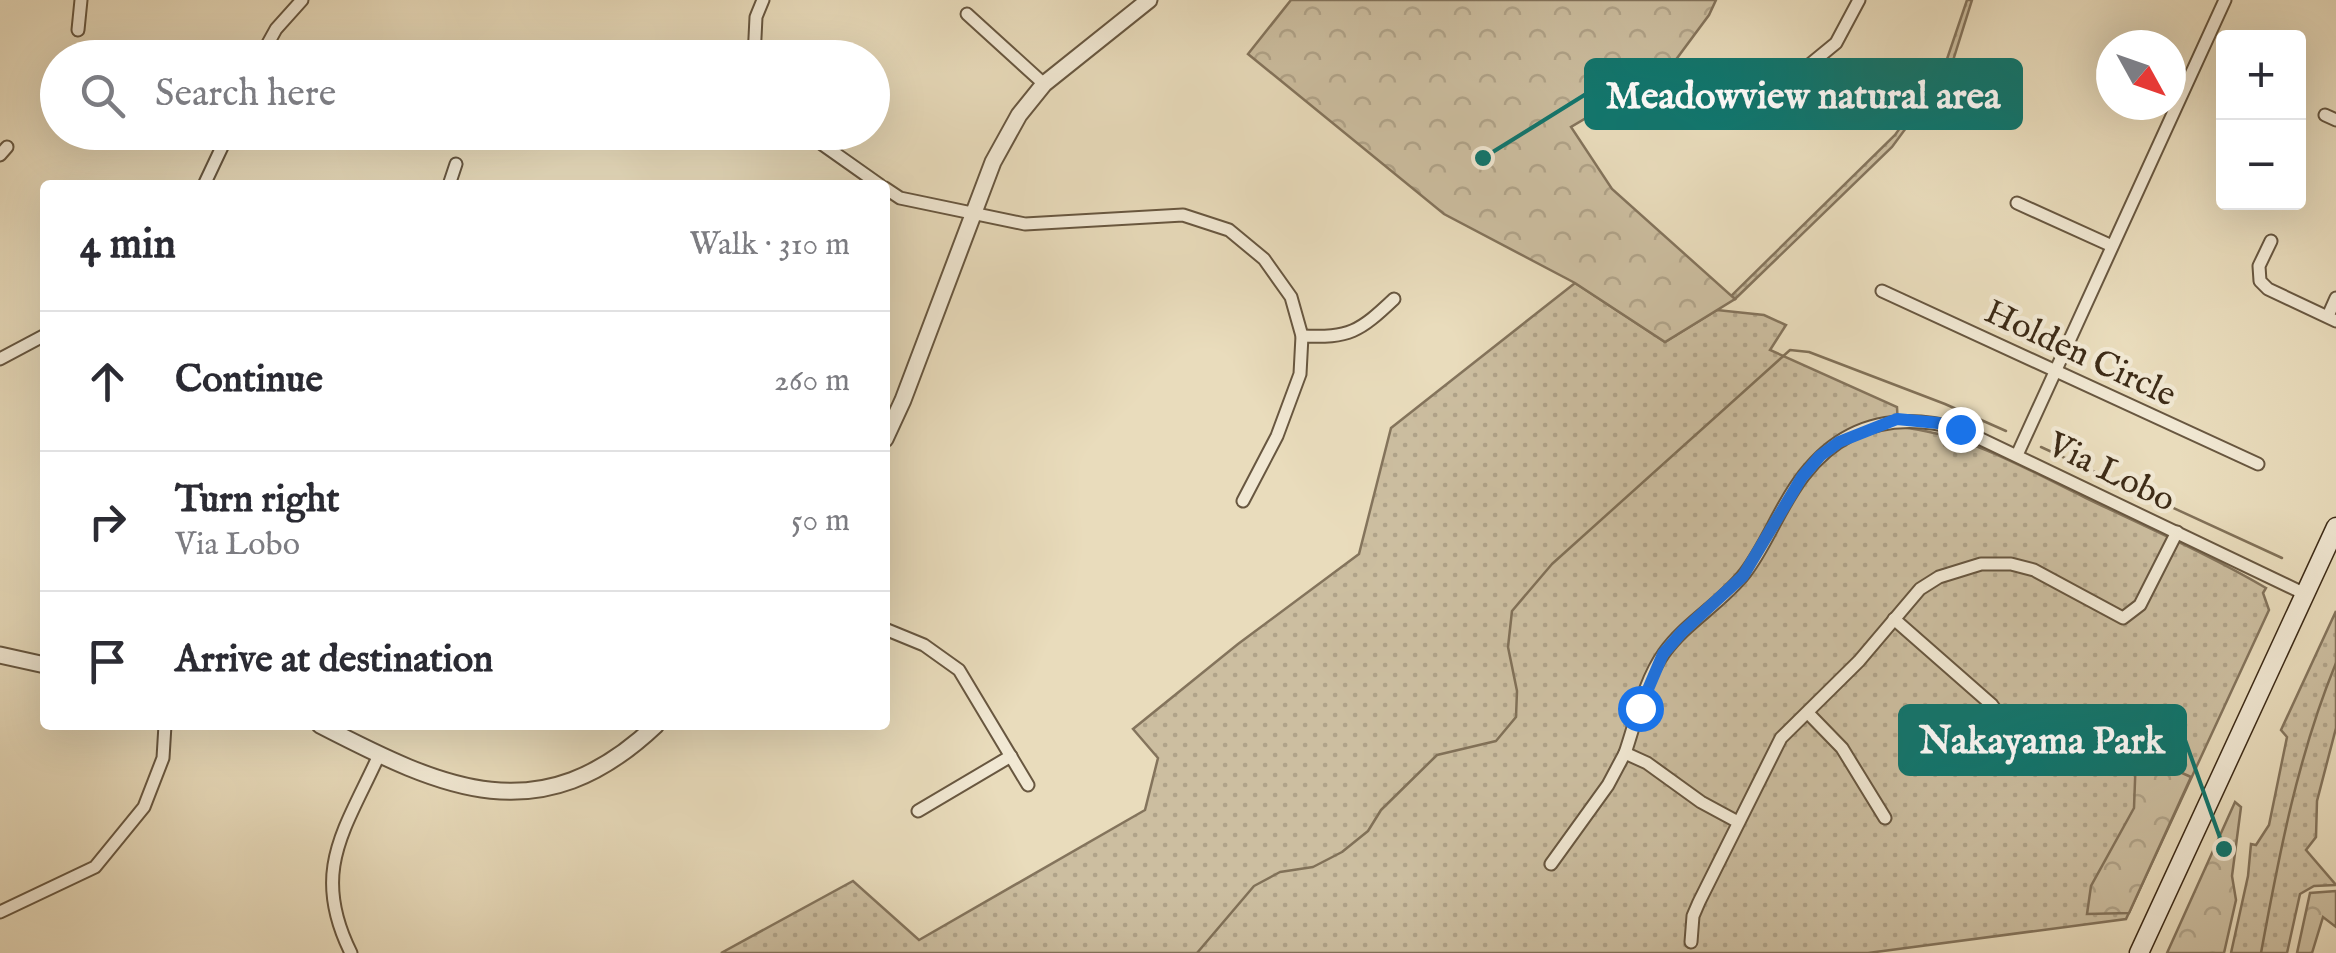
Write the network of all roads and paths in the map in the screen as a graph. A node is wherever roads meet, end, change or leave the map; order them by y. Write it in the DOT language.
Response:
graph roads {
  1 [pos="81,0"];
  2 [pos="302,0"];
  3 [pos="763,0"];
  4 [pos="1149,0"];
  5 [pos="1859,0"];
  6 [pos="2225,0"];
  7 [pos="967,14"];
  8 [pos="78,30"];
  9 [pos="270,40"];
  10 [pos="755,40"];
  11 [pos="1044,84"];
  12 [pos="1758,107"];
  13 [pos="221,150"];
  14 [pos="831,150"];
  15 [pos="456,164"];
  16 [pos="206,180"];
  17 [pos="451,180"];
  18 [pos="874,180"];
  19 [pos="890,191"];
  20 [pos="2017,203"];
  21 [pos="974,212"];
  22 [pos="2271,241"];
  23 [pos="2112,246"];
  24 [pos="1882,291"];
  25 [pos="2336,298"];
  26 [pos="1394,299"];
  27 [pos="2332,318"];
  28 [pos="1302,336"];
  29 [pos="40,338"];
  30 [pos="0,359"];
  31 [pos="2055,370"];
  32 [pos="890,428"];
  33 [pos="2017,455"];
  34 [pos="2258,464"];
  35 [pos="1243,501"];
  36 [pos="2336,527"];
  37 [pos="2176,532"];
  38 [pos="2305,594"];
  39 [pos="1894,620"];
  40 [pos="890,631"];
  41 [pos="0,655"];
  42 [pos="40,664"];
  43 [pos="1808,714"];
  44 [pos="165,730"];
  45 [pos="330,730"];
  46 [pos="651,730"];
  47 [pos="2020,744"];
  48 [pos="1625,753"];
  49 [pos="380,756"];
  50 [pos="1011,756"];
  51 [pos="1028,785"];
  52 [pos="918,811"];
  53 [pos="1885,818"];
  54 [pos="1738,822"];
  55 [pos="1551,864"];
  56 [pos="0,912"];
  57 [pos="1691,942"];
  58 [pos="351,953"];
  59 [pos="2139,953"];
  1 -- 8 [label="street"];
  2 -- 9 [label="street"];
  3 -- 10 [label="street"];
  4 -- 11 [label="street"];
  5 -- 12 [label="street"];
  6 -- 23 [label="street"];
  7 -- 11 [label="street"];
  11 -- 21 [label="street"];
  13 -- 16 [label="street"];
  14 -- 18 [label="street"];
  15 -- 17 [label="street"];
  19 -- 21 [label="street"];
  20 -- 23 [label="street"];
  21 -- 28 [label="street"];
  21 -- 32 [label="street"];
  22 -- 27 [label="street"];
  23 -- 31 [label="street"];
  24 -- 31 [label="street, Holden Circle"];
  25 -- 27 [label="street"];
  26 -- 28 [label="street"];
  28 -- 35 [label="street"];
  29 -- 30 [label="street"];
  31 -- 33 [label="street"];
  31 -- 34 [label="street, Holden Circle"];
  33 -- 37 [label="street, Via Lobo"];
  33 -- 48 [label="street, Via Lobo"];
  36 -- 38 [label="main road"];
  37 -- 38 [label="street, Via Lobo"];
  37 -- 39 [label="street"];
  38 -- 59 [label="main road"];
  39 -- 43 [label="street"];
  39 -- 47 [label="street"];
  40 -- 50 [label="street"];
  41 -- 42 [label="street"];
  43 -- 53 [label="street"];
  43 -- 54 [label="street"];
  44 -- 56 [label="street"];
  45 -- 49 [label="street"];
  46 -- 49 [label="street"];
  48 -- 54 [label="street"];
  48 -- 55 [label="street"];
  49 -- 58 [label="street"];
  50 -- 51 [label="street"];
  50 -- 52 [label="street"];
  54 -- 57 [label="street"];
}
